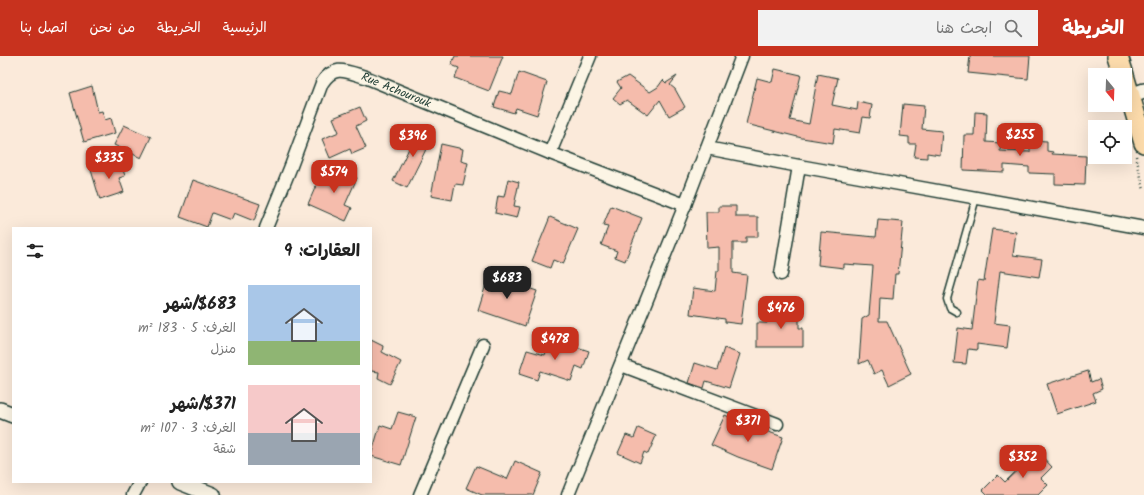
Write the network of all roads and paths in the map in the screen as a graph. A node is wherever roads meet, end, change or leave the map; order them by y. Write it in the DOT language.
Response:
graph roads {
  1 [pos="590,56"];
  2 [pos="742,56"];
  3 [pos="1118,56"];
  4 [pos="1122,68"];
  5 [pos="1135,97"];
  6 [pos="1144,143"];
  7 [pos="707,148"];
  8 [pos="550,153"];
  9 [pos="799,166"];
  10 [pos="976,198"];
  11 [pos="685,205"];
  12 [pos="266,227"];
  13 [pos="1144,228"];
  14 [pos="781,274"];
  15 [pos="957,312"];
  16 [pos="483,345"];
  17 [pos="621,365"];
  18 [pos="0,410"];
  19 [pos="12,415"];
  20 [pos="777,424"];
  21 [pos="139,483"];
  22 [pos="183,483"];
  23 [pos="133,495"];
  24 [pos="213,495"];
  25 [pos="420,495"];
  26 [pos="568,495"];
  1 -- 8 [label="street"];
  2 -- 7 [label="street"];
  3 -- 4 [label="main road"];
  5 -- 6 [label="main road"];
  7 -- 9 [label="street"];
  7 -- 11 [label="street"];
  8 -- 11 [label="street, Rue Achourouk"];
  8 -- 12 [label="street, Rue Achourouk"];
  9 -- 10 [label="street"];
  9 -- 14 [label="street"];
  10 -- 13 [label="street"];
  10 -- 15 [label="lane"];
  11 -- 17 [label="street"];
  16 -- 25 [label="street"];
  17 -- 20 [label="street"];
  17 -- 26 [label="street"];
  18 -- 19 [label="street"];
  21 -- 23 [label="street"];
  22 -- 24 [label="street"];
}
